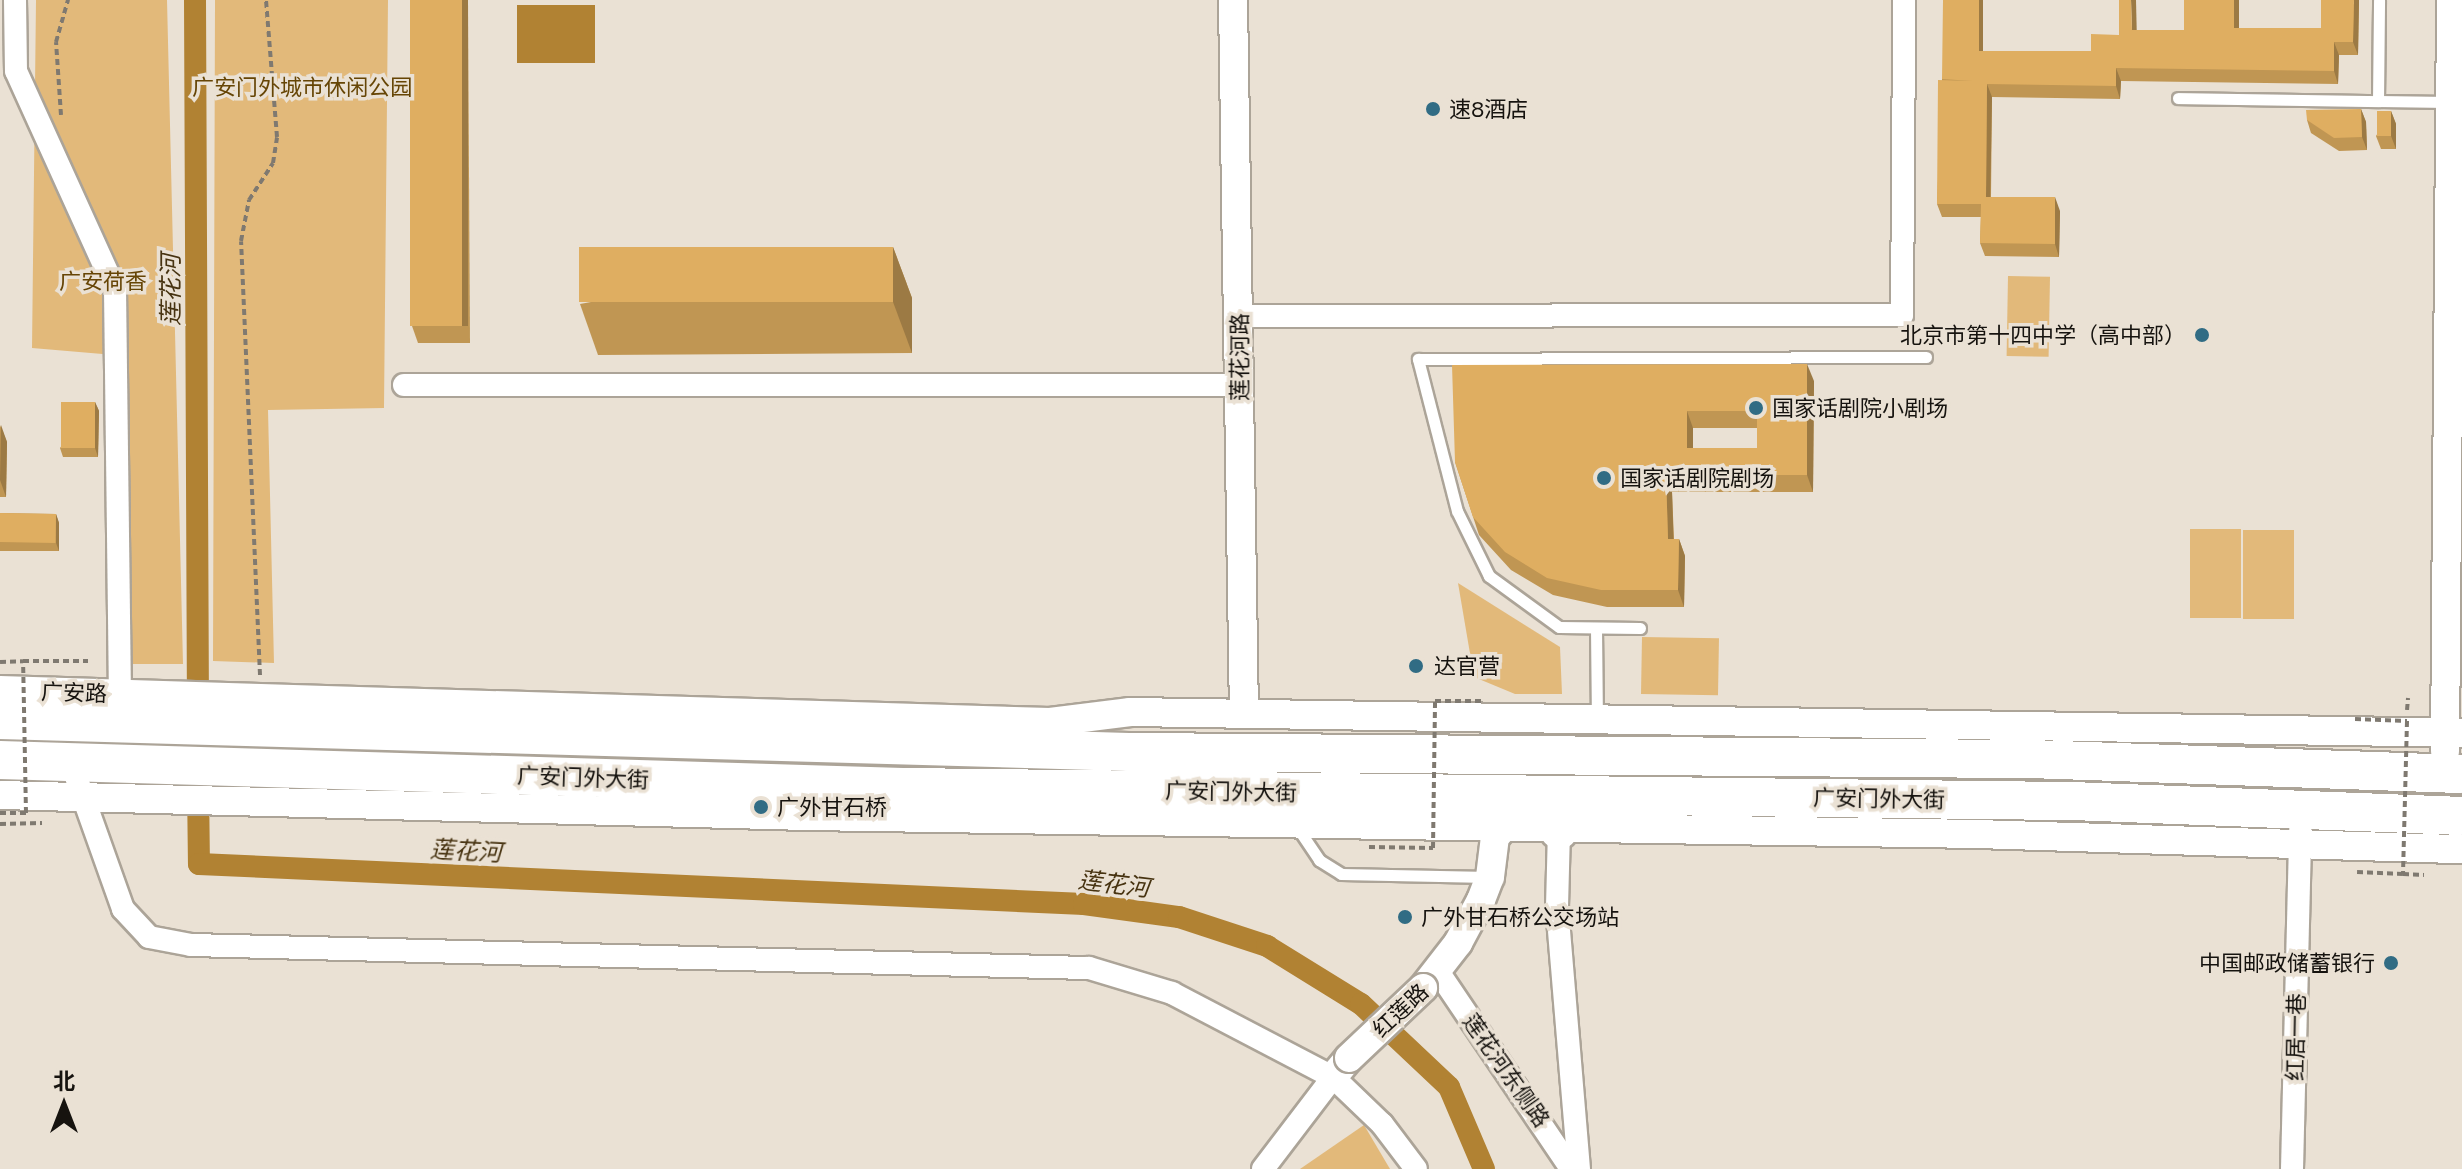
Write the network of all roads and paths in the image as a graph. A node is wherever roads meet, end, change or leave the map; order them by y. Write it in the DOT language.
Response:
graph roads {
  1 [pos="15,0"];
  2 [pos="68,0"];
  3 [pos="266,0"];
  4 [pos="1233,0"];
  5 [pos="1904,0"];
  6 [pos="2379,0"];
  7 [pos="2451,0"];
  8 [pos="2178,98"];
  9 [pos="2378,101"];
  10 [pos="2451,102"];
  11 [pos="56,160"];
  12 [pos="1239,316"];
  13 [pos="1926,357"];
  14 [pos="404,385"];
  15 [pos="1239,385"];
  16 [pos="1596,628"];
  17 [pos="1640,628"];
  18 [pos="23,661"];
  19 [pos="88,661"];
  20 [pos="0,662"];
  21 [pos="1483,701"];
  22 [pos="137,703"];
  23 [pos="244,707"];
  24 [pos="1,711"];
  25 [pos="1244,714"];
  26 [pos="1597,719"];
  27 [pos="2355,719"];
  28 [pos="2454,733"];
  29 [pos="0,760"];
  30 [pos="2453,774"];
  31 [pos="74,778"];
  32 [pos="232,782"];
  33 [pos="1476,794"];
  34 [pos="0,795"];
  35 [pos="1583,795"];
  36 [pos="1294,807"];
  37 [pos="0,813"];
  38 [pos="1834,815"];
  39 [pos="2462,816"];
  40 [pos="2300,826"];
  41 [pos="1496,829"];
  42 [pos="1559,830"];
  43 [pos="1369,847"];
  44 [pos="2462,849"];
  45 [pos="2357,872"];
  46 [pos="2403,874"];
  47 [pos="2424,875"];
  48 [pos="1490,877"];
  49 [pos="1431,981"];
  50 [pos="1341,1067"];
  51 [pos="1263,1169"];
  52 [pos="1416,1169"];
  53 [pos="1571,1169"];
  54 [pos="1579,1169"];
  55 [pos="2292,1169"];
  1 -- 11 [label="street"];
  2 -- 11 [label="path"];
  3 -- 23 [label="path"];
  4 -- 12 [label="street, 莲花河路"];
  5 -- 12 [label="street"];
  6 -- 9 [label="lane"];
  7 -- 10 [label="street"];
  8 -- 9 [label="lane"];
  9 -- 10 [label="lane"];
  10 -- 28 [label="street"];
  11 -- 22 [label="street"];
  12 -- 15 [label="street, 莲花河路"];
  13 -- 16 [label="lane"];
  14 -- 15 [label="street"];
  15 -- 25 [label="street, 莲花河路"];
  16 -- 17 [label="lane"];
  16 -- 26 [label="lane"];
  18 -- 19 [label="path, bridge"];
  18 -- 20 [label="path"];
  18 -- 37 [label="path, bridge"];
  21 -- 43 [label="path, bridge"];
  22 -- 23 [label="highway, 广安门外大街"];
  22 -- 24 [label="highway, 广安门外大街"];
  23 -- 25 [label="street, 广安门外大街"];
  23 -- 30 [label="highway, 广安门外大街"];
  25 -- 26 [label="street, 广安门外大街"];
  26 -- 28 [label="street, 广安门外大街"];
  27 -- 46 [label="path, bridge"];
  28 -- 30 [label="street"];
  29 -- 31 [label="highway, 广安门外大街"];
  31 -- 32 [label="highway, 广安门外大街"];
  31 -- 32 [label="street, 广安门外大街"];
  31 -- 34 [label="street, 广安门外大街"];
  31 -- 50 [label="street"];
  32 -- 36 [label="highway, 广安门外大街"];
  33 -- 35 [label="highway, 广安门外大街"];
  33 -- 36 [label="highway, 广安门外大街"];
  33 -- 41 [label="highway"];
  35 -- 38 [label="highway, 广安门外大街"];
  35 -- 42 [label="highway"];
  36 -- 41 [label="street, 广安门外大街"];
  36 -- 48 [label="lane"];
  38 -- 40 [label="highway, 广安门外大街"];
  38 -- 42 [label="street, 广安门外大街"];
  39 -- 40 [label="highway, 广安门外大街"];
  40 -- 44 [label="street"];
  40 -- 55 [label="street, 红居一巷"];
  41 -- 42 [label="street, 广安门外大街"];
  41 -- 48 [label="street, 红莲路"];
  42 -- 54 [label="street"];
  45 -- 46 [label="path, bridge"];
  46 -- 47 [label="path"];
  48 -- 49 [label="street, 红莲路"];
  49 -- 50 [label="street, 红莲路, bridge"];
  49 -- 53 [label="street, 莲花河东侧路"];
  50 -- 51 [label="street, 红莲路"];
  50 -- 52 [label="street"];
}
